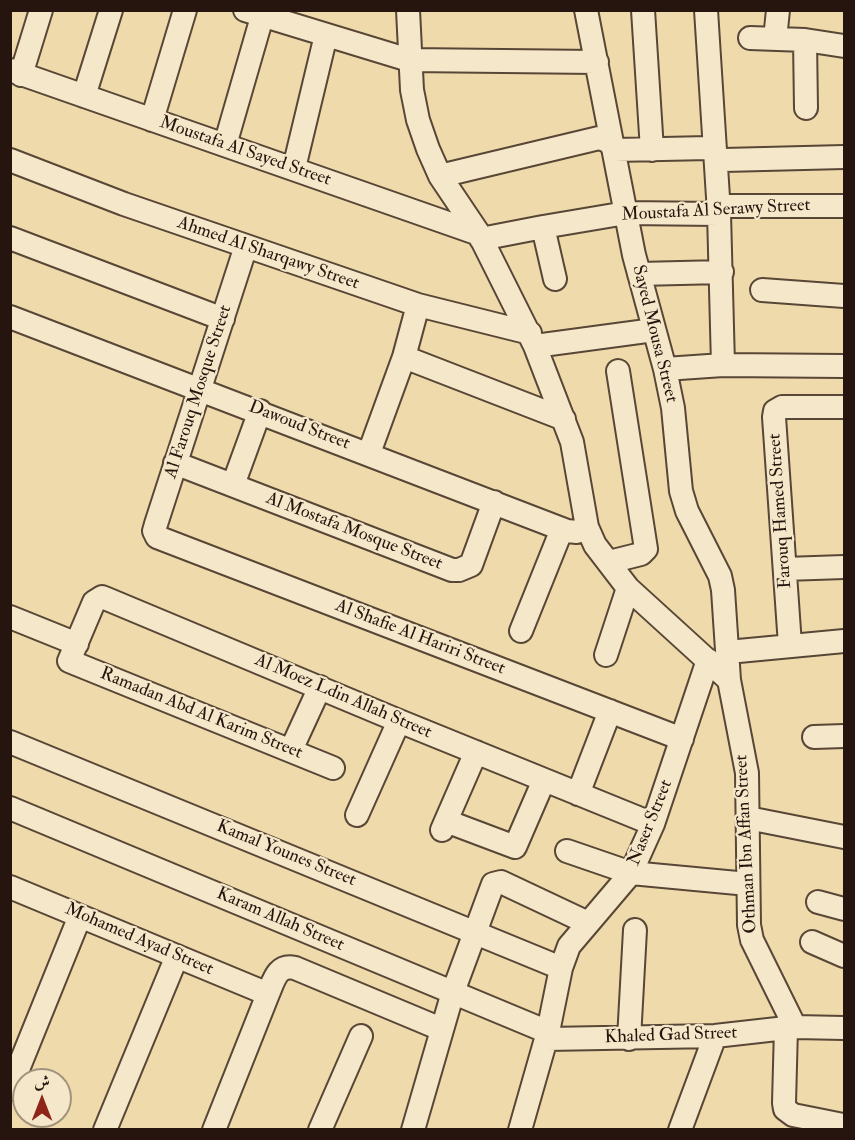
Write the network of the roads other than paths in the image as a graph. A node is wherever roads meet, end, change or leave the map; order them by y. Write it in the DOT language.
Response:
graph roads {
  1 [pos="41,10"];
  2 [pos="111,10"];
  3 [pos="185,10"];
  4 [pos="408,10"];
  5 [pos="586,10"];
  6 [pos="643,10"];
  7 [pos="706,10"];
  8 [pos="778,10"];
  9 [pos="257,12"];
  10 [pos="326,35"];
  11 [pos="750,38"];
  12 [pos="775,39"];
  13 [pos="805,40"];
  14 [pos="844,40"];
  15 [pos="844,46"];
  16 [pos="409,60"];
  17 [pos="597,62"];
  18 [pos="16,73"];
  19 [pos="84,96"];
  20 [pos="806,108"];
  21 [pos="152,120"];
  22 [pos="225,145"];
  23 [pos="615,150"];
  24 [pos="652,150"];
  25 [pos="716,156"];
  26 [pos="844,157"];
  27 [pos="10,160"];
  28 [pos="294,168"];
  29 [pos="440,176"];
  30 [pos="844,206"];
  31 [pos="626,213"];
  32 [pos="719,213"];
  33 [pos="543,226"];
  34 [pos="480,236"];
  35 [pos="10,238"];
  36 [pos="246,246"];
  37 [pos="722,272"];
  38 [pos="639,274"];
  39 [pos="555,279"];
  40 [pos="762,290"];
  41 [pos="844,296"];
  42 [pos="418,305"];
  43 [pos="10,316"];
  44 [pos="223,319"];
  45 [pos="654,330"];
  46 [pos="533,340"];
  47 [pos="404,357"];
  48 [pos="723,365"];
  49 [pos="844,366"];
  50 [pos="665,369"];
  51 [pos="618,371"];
  52 [pos="200,389"];
  53 [pos="844,407"];
  54 [pos="260,411"];
  55 [pos="564,419"];
  56 [pos="369,453"];
  57 [pos="175,463"];
  58 [pos="233,485"];
  59 [pos="494,502"];
  60 [pos="587,527"];
  61 [pos="562,529"];
  62 [pos="157,537"];
  63 [pos="609,562"];
  64 [pos="844,567"];
  65 [pos="785,569"];
  66 [pos="628,588"];
  67 [pos="10,617"];
  68 [pos="521,631"];
  69 [pos="844,641"];
  70 [pos="790,645"];
  71 [pos="73,653"];
  72 [pos="606,655"];
  73 [pos="718,656"];
  74 [pos="320,687"];
  75 [pos="610,711"];
  76 [pos="399,721"];
  77 [pos="844,736"];
  78 [pos="814,737"];
  79 [pos="682,739"];
  80 [pos="10,742"];
  81 [pos="291,750"];
  82 [pos="476,752"];
  83 [pos="333,768"];
  84 [pos="544,780"];
  85 [pos="578,794"];
  86 [pos="10,808"];
  87 [pos="357,815"];
  88 [pos="748,818"];
  89 [pos="653,824"];
  90 [pos="844,837"];
  91 [pos="567,851"];
  92 [pos="631,873"];
  93 [pos="748,884"];
  94 [pos="10,887"];
  95 [pos="818,902"];
  96 [pos="844,909"];
  97 [pos="80,916"];
  98 [pos="588,923"];
  99 [pos="634,930"];
  100 [pos="475,931"];
  101 [pos="812,942"];
  102 [pos="177,956"];
  103 [pos="844,956"];
  104 [pos="561,968"];
  105 [pos="453,992"];
  106 [pos="268,994"];
  107 [pos="790,1028"];
  108 [pos="844,1028"];
  109 [pos="441,1029"];
  110 [pos="547,1035"];
  111 [pos="361,1036"];
  112 [pos="715,1036"];
  113 [pos="629,1039"];
  114 [pos="10,1089"];
  115 [pos="843,1125"];
  116 [pos="105,1130"];
  117 [pos="214,1130"];
  118 [pos="320,1130"];
  119 [pos="413,1130"];
  120 [pos="520,1130"];
  121 [pos="680,1130"];
  1 -- 18 [label="street"];
  2 -- 19 [label="street"];
  3 -- 21 [label="street"];
  4 -- 16 [label="street"];
  5 -- 17 [label="street, Sayed Mousa Street"];
  6 -- 24 [label="street"];
  7 -- 25 [label="street"];
  8 -- 12 [label="street"];
  9 -- 10 [label="street"];
  9 -- 22 [label="street"];
  10 -- 16 [label="street"];
  10 -- 28 [label="street"];
  11 -- 12 [label="street"];
  12 -- 13 [label="street"];
  13 -- 15 [label="street"];
  13 -- 20 [label="street"];
  14 -- 15 [label="street"];
  16 -- 17 [label="street"];
  16 -- 29 [label="street"];
  17 -- 23 [label="street, Sayed Mousa Street"];
  18 -- 19 [label="street, Moustafa Al Sayed Street"];
  19 -- 21 [label="street, Moustafa Al Sayed Street"];
  21 -- 22 [label="street, Moustafa Al Sayed Street"];
  22 -- 28 [label="street, Moustafa Al Sayed Street"];
  23 -- 24 [label="street"];
  23 -- 29 [label="street"];
  23 -- 31 [label="street, Sayed Mousa Street"];
  24 -- 25 [label="street"];
  25 -- 26 [label="street"];
  25 -- 32 [label="street"];
  27 -- 36 [label="street, Ahmed Al Sharqawy Street"];
  28 -- 34 [label="street, Moustafa Al Sayed Street"];
  29 -- 34 [label="street"];
  30 -- 32 [label="street, Moustafa Al Serawy Street"];
  31 -- 32 [label="street, Moustafa Al Serawy Street"];
  31 -- 33 [label="street, Moustafa Al Serawy Street"];
  31 -- 38 [label="street, Sayed Mousa Street"];
  32 -- 37 [label="street"];
  33 -- 34 [label="street, Moustafa Al Serawy Street"];
  33 -- 39 [label="street"];
  34 -- 46 [label="street"];
  35 -- 44 [label="street"];
  36 -- 42 [label="street, Ahmed Al Sharqawy Street"];
  36 -- 44 [label="street, Al Farouq Mosque Street"];
  37 -- 38 [label="street"];
  37 -- 48 [label="street"];
  38 -- 45 [label="street, Sayed Mousa Street"];
  40 -- 41 [label="street"];
  42 -- 46 [label="street, Ahmed Al Sharqawy Street"];
  42 -- 47 [label="street"];
  43 -- 52 [label="street, Dawoud Street"];
  44 -- 52 [label="street, Al Farouq Mosque Street"];
  45 -- 46 [label="street"];
  45 -- 50 [label="street, Sayed Mousa Street"];
  46 -- 55 [label="street"];
  47 -- 55 [label="street"];
  47 -- 56 [label="street"];
  48 -- 49 [label="street"];
  48 -- 50 [label="street"];
  50 -- 73 [label="street, Sayed Mousa Street"];
  51 -- 63 [label="street"];
  52 -- 54 [label="street, Dawoud Street"];
  52 -- 57 [label="street, Al Farouq Mosque Street"];
  53 -- 65 [label="street, Farouq Hamed Street"];
  54 -- 56 [label="street, Dawoud Street"];
  54 -- 58 [label="street"];
  55 -- 60 [label="street"];
  56 -- 59 [label="street, Dawoud Street"];
  57 -- 58 [label="street, Al Mostafa Mosque Street"];
  57 -- 62 [label="street, Al Farouq Mosque Street"];
  58 -- 59 [label="street, Al Mostafa Mosque Street"];
  59 -- 61 [label="street, Dawoud Street"];
  60 -- 61 [label="street, Dawoud Street"];
  60 -- 63 [label="street"];
  61 -- 68 [label="street"];
  62 -- 75 [label="street, Al Shafie Al Hariri Street"];
  63 -- 66 [label="street"];
  64 -- 65 [label="street"];
  65 -- 70 [label="street, Farouq Hamed Street"];
  66 -- 72 [label="street"];
  66 -- 73 [label="street"];
  67 -- 71 [label="street, Ramadan Abd Al Karim Street"];
  69 -- 70 [label="street"];
  70 -- 73 [label="street"];
  71 -- 74 [label="street, Al Moez Ldin Allah Street"];
  71 -- 81 [label="street, Ramadan Abd Al Karim Street"];
  73 -- 79 [label="street, Naser Street"];
  73 -- 88 [label="street, Othman Ibn Affan Street"];
  74 -- 76 [label="street, Al Moez Ldin Allah Street"];
  74 -- 81 [label="street"];
  75 -- 79 [label="street, Al Shafie Al Hariri Street"];
  75 -- 85 [label="street"];
  76 -- 82 [label="street, Al Moez Ldin Allah Street"];
  76 -- 87 [label="street"];
  77 -- 78 [label="street"];
  79 -- 89 [label="street, Naser Street"];
  80 -- 100 [label="street, Kamal Younes Street"];
  81 -- 83 [label="street, Ramadan Abd Al Karim Street"];
  82 -- 84 [label="street, Al Moez Ldin Allah Street"];
  82 -- 84 [label="street"];
  84 -- 85 [label="street, Al Moez Ldin Allah Street"];
  85 -- 89 [label="street, Al Moez Ldin Allah Street"];
  86 -- 105 [label="street, Karam Allah Street"];
  88 -- 90 [label="street"];
  88 -- 93 [label="street, Othman Ibn Affan Street"];
  89 -- 92 [label="street, Naser Street"];
  91 -- 92 [label="street"];
  92 -- 93 [label="street"];
  92 -- 98 [label="street, Naser Street"];
  93 -- 107 [label="street, Othman Ibn Affan Street"];
  94 -- 97 [label="street, Mohamed Ayad Street"];
  95 -- 96 [label="street"];
  97 -- 102 [label="street, Mohamed Ayad Street"];
  97 -- 114 [label="street"];
  98 -- 100 [label="street"];
  98 -- 104 [label="street, Naser Street"];
  99 -- 113 [label="street"];
  100 -- 104 [label="street, Kamal Younes Street"];
  100 -- 105 [label="street"];
  101 -- 103 [label="street"];
  102 -- 106 [label="street, Mohamed Ayad Street"];
  102 -- 116 [label="street"];
  104 -- 110 [label="street, Naser Street"];
  105 -- 109 [label="street"];
  105 -- 110 [label="street, Karam Allah Street"];
  106 -- 109 [label="street"];
  106 -- 117 [label="street"];
  107 -- 108 [label="street, Khaled Gad Street"];
  107 -- 112 [label="street, Khaled Gad Street"];
  107 -- 115 [label="street"];
  109 -- 119 [label="street"];
  110 -- 113 [label="street, Khaled Gad Street"];
  110 -- 120 [label="street, Naser Street"];
  111 -- 118 [label="street"];
  112 -- 113 [label="street, Khaled Gad Street"];
  112 -- 121 [label="street"];
}
